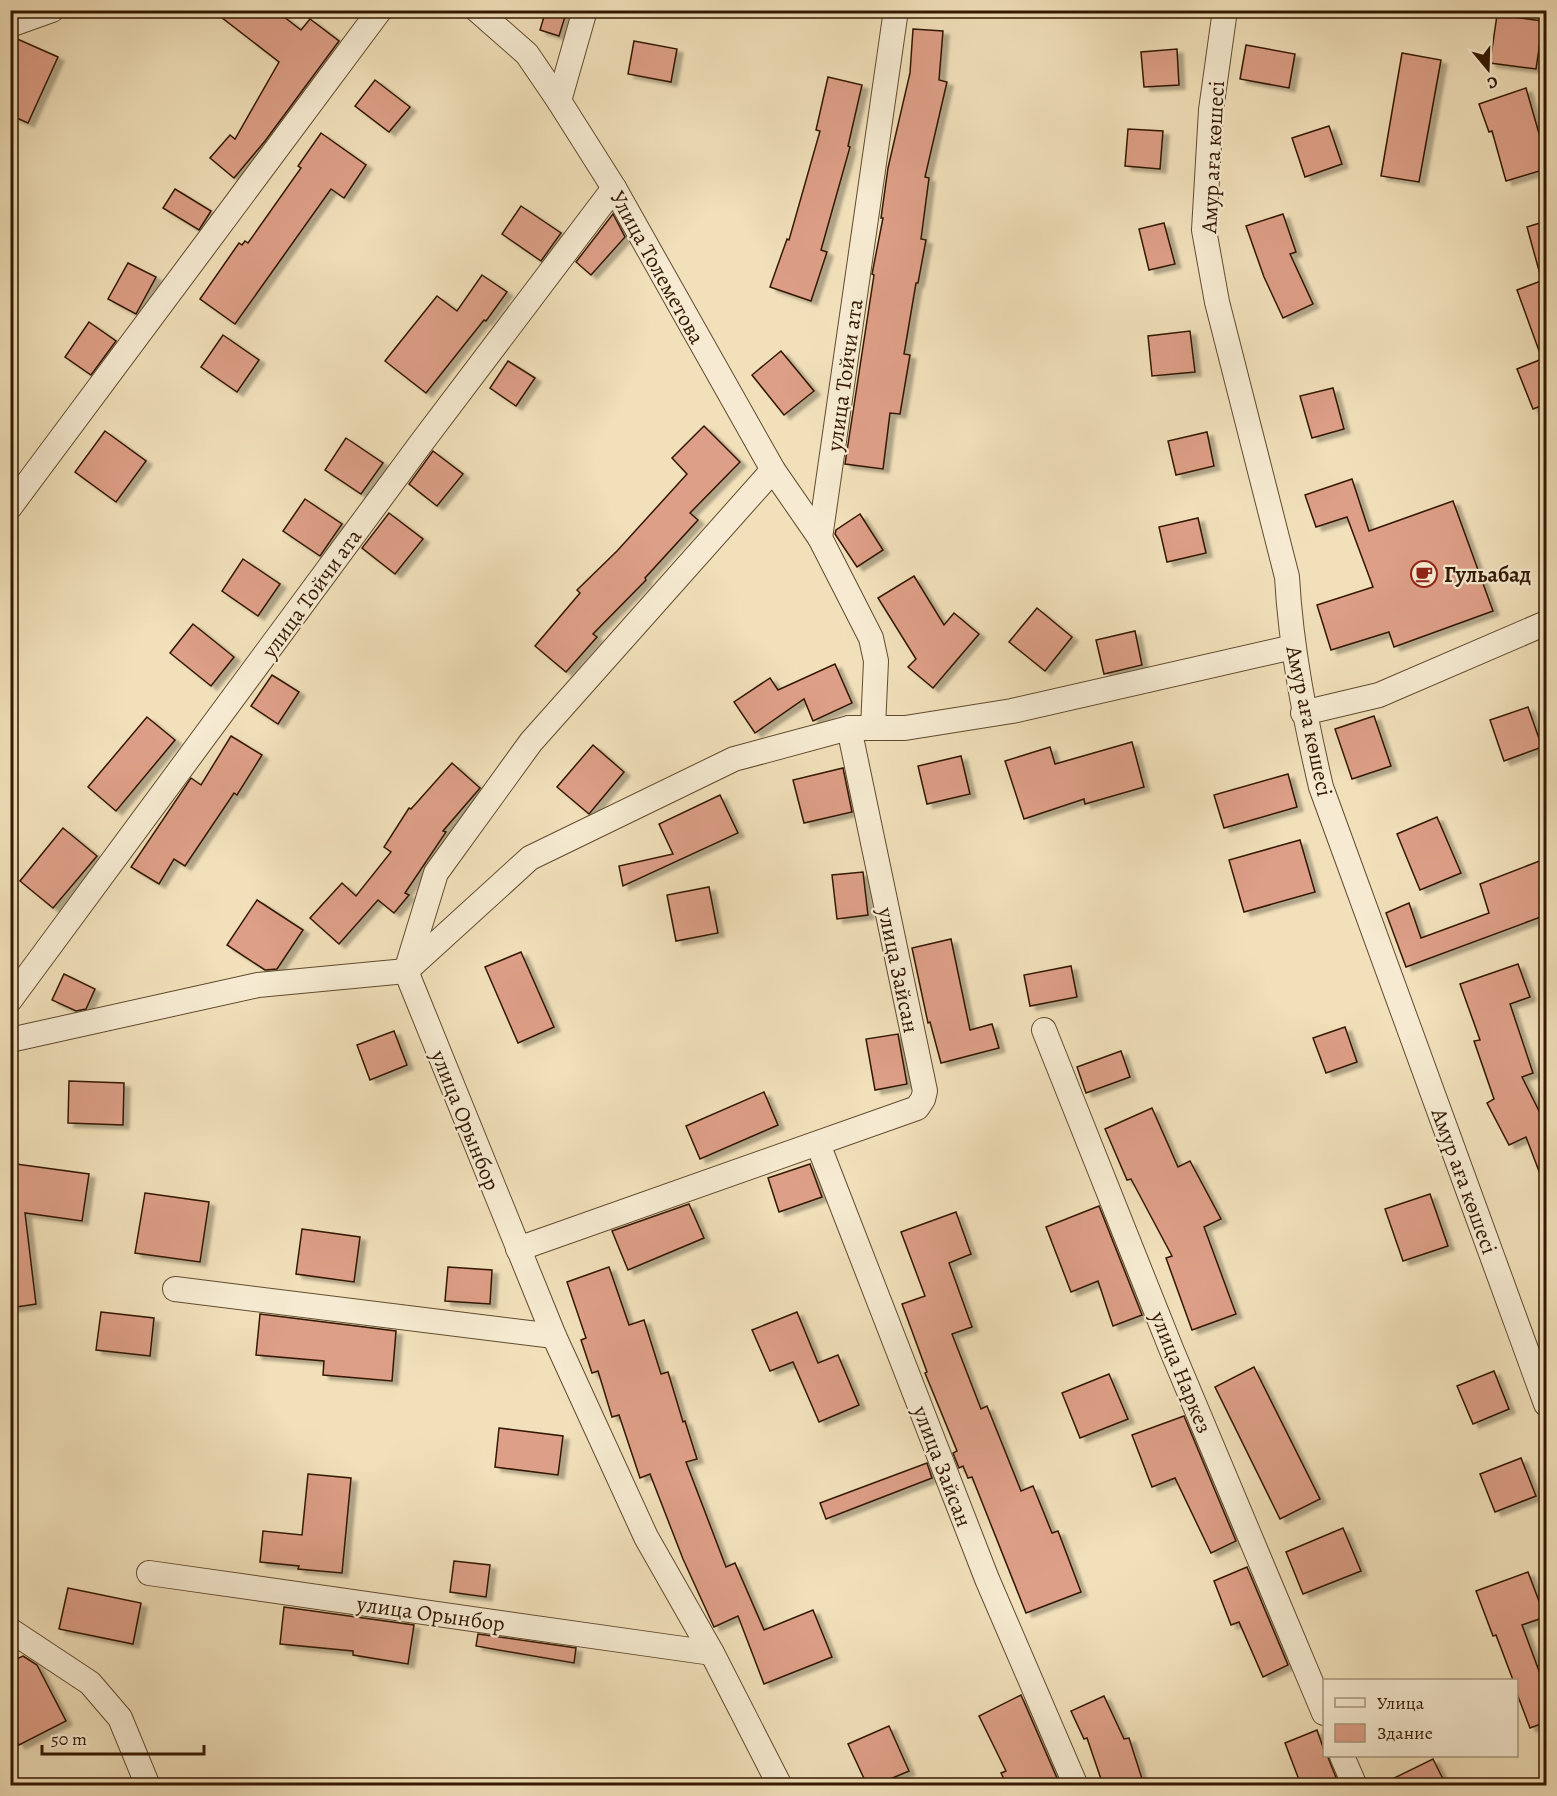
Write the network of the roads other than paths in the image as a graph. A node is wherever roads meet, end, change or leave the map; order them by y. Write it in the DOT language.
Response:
graph roads {
  1 [pos="52,10"];
  2 [pos="380,10"];
  3 [pos="477,10"];
  4 [pos="585,10"];
  5 [pos="896,10"];
  6 [pos="1225,10"];
  7 [pos="10,25"];
  8 [pos="559,101"];
  9 [pos="614,188"];
  10 [pos="773,470"];
  11 [pos="10,507"];
  12 [pos="820,538"];
  13 [pos="1546,623"];
  14 [pos="1293,646"];
  15 [pos="1304,713"];
  16 [pos="849,728"];
  17 [pos="873,728"];
  18 [pos="406,971"];
  19 [pos="10,1000"];
  20 [pos="1044,1030"];
  21 [pos="10,1040"];
  22 [pos="818,1144"];
  23 [pos="518,1249"];
  24 [pos="175,1289"];
  25 [pos="554,1336"];
  26 [pos="1546,1404"];
  27 [pos="149,1573"];
  28 [pos="10,1630"];
  29 [pos="712,1653"];
  30 [pos="1323,1711"];
  31 [pos="1343,1757"];
  32 [pos="148,1785"];
  33 [pos="780,1785"];
  34 [pos="1076,1785"];
  35 [pos="1355,1785"];
  1 -- 7 [label="street"];
  2 -- 11 [label="street"];
  3 -- 8 [label="street, Улица Толеметова"];
  4 -- 8 [label="street"];
  5 -- 12 [label="street, улица Тойчи ата"];
  6 -- 14 [label="street, Амур аға көшесі"];
  8 -- 9 [label="street, Улица Толеметова"];
  9 -- 10 [label="street, Улица Толеметова"];
  9 -- 19 [label="street, улица Тойчи ата"];
  10 -- 12 [label="street, Улица Толеметова"];
  10 -- 18 [label="street"];
  12 -- 17 [label="street"];
  13 -- 15 [label="street"];
  14 -- 15 [label="street, Амур аға көшесі"];
  14 -- 17 [label="street"];
  15 -- 26 [label="street, Амур аға көшесі"];
  16 -- 17 [label="street"];
  16 -- 18 [label="street"];
  16 -- 22 [label="street, улица Зайсан"];
  18 -- 21 [label="street"];
  18 -- 23 [label="street, улица Орынбор"];
  20 -- 30 [label="street, улица Наркез"];
  22 -- 23 [label="street, улица Зайсан"];
  22 -- 34 [label="street, улица Зайсан"];
  23 -- 25 [label="street, улица Орынбор"];
  24 -- 25 [label="street"];
  25 -- 29 [label="street, улица Орынбор"];
  27 -- 29 [label="street, улица Орынбор"];
  28 -- 32 [label="street"];
  29 -- 33 [label="street, улица Орынбор"];
  31 -- 35 [label="street"];
}
